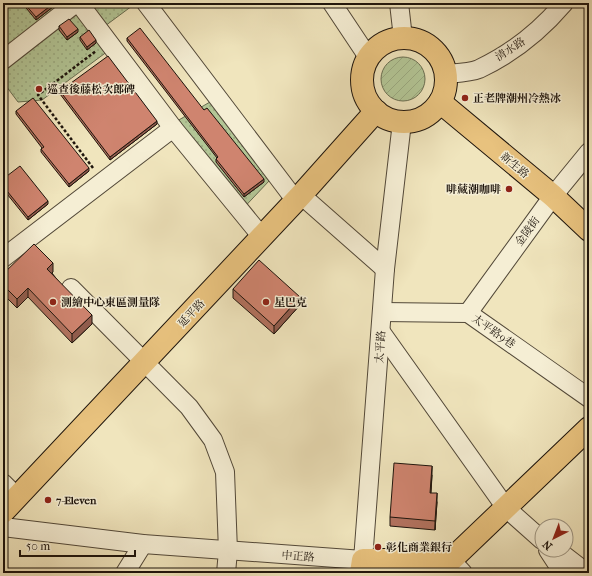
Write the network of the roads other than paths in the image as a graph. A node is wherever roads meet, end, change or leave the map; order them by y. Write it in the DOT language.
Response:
graph roads {
  1 [pos="76,3"];
  2 [pos="79,3"];
  3 [pos="332,3"];
  4 [pos="399,3"];
  5 [pos="564,3"];
  6 [pos="152,5"];
  7 [pos="403,38"];
  8 [pos="368,57"];
  9 [pos="3,60"];
  10 [pos="445,74"];
  11 [pos="440,102"];
  12 [pos="376,111"];
  13 [pos="402,122"];
  14 [pos="173,128"];
  15 [pos="589,152"];
  16 [pos="553,196"];
  17 [pos="299,198"];
  18 [pos="589,230"];
  19 [pos="262,237"];
  20 [pos="3,258"];
  21 [pos="385,269"];
  22 [pos="71,288"];
  23 [pos="382,312"];
  24 [pos="468,313"];
  25 [pos="381,332"];
  26 [pos="145,362"];
  27 [pos="589,398"];
  28 [pos="589,428"];
  29 [pos="8,497"];
  30 [pos="506,508"];
  31 [pos="3,527"];
  32 [pos="534,533"];
  33 [pos="143,544"];
  34 [pos="228,551"];
  35 [pos="554,558"];
  36 [pos="567,558"];
  37 [pos="457,566"];
  38 [pos="362,567"];
  39 [pos="125,573"];
  40 [pos="226,573"];
  41 [pos="563,573"];
  42 [pos="587,573"];
  1 -- 9 [label="street"];
  2 -- 14 [label="street"];
  3 -- 8 [label="street"];
  4 -- 7 [label="street"];
  5 -- 10 [label="street, 清水路"];
  6 -- 17 [label="street"];
  7 -- 8 [label="main road"];
  7 -- 10 [label="main road"];
  8 -- 12 [label="main road"];
  10 -- 11 [label="main road"];
  11 -- 13 [label="main road"];
  11 -- 16 [label="main road, 新生路"];
  12 -- 13 [label="main road"];
  12 -- 17 [label="main road, 延平路"];
  13 -- 21 [label="street, 太平路"];
  14 -- 19 [label="street"];
  14 -- 20 [label="street"];
  15 -- 16 [label="street, 金陵街"];
  16 -- 18 [label="main road, 新生路"];
  16 -- 24 [label="street, 金陵街"];
  17 -- 19 [label="main road, 延平路"];
  17 -- 21 [label="street"];
  19 -- 26 [label="main road, 延平路"];
  21 -- 23 [label="street, 太平路"];
  22 -- 26 [label="street"];
  23 -- 24 [label="street, 太平路9巷"];
  23 -- 25 [label="street, 太平路"];
  24 -- 27 [label="street, 太平路9巷"];
  25 -- 30 [label="street"];
  25 -- 38 [label="street, 太平路"];
  26 -- 29 [label="main road, 延平路"];
  26 -- 34 [label="street"];
  28 -- 30 [label="main road, 中正路"];
  30 -- 32 [label="street"];
  30 -- 37 [label="main road, 中正路"];
  31 -- 33 [label="street, 中正路"];
  33 -- 34 [label="street, 中正路"];
  33 -- 39 [label="street"];
  34 -- 38 [label="street, 中正路"];
  34 -- 40 [label="street"];
  35 -- 41 [label="street"];
  36 -- 42 [label="street"];
  37 -- 38 [label="main road, 中正路"];
}
